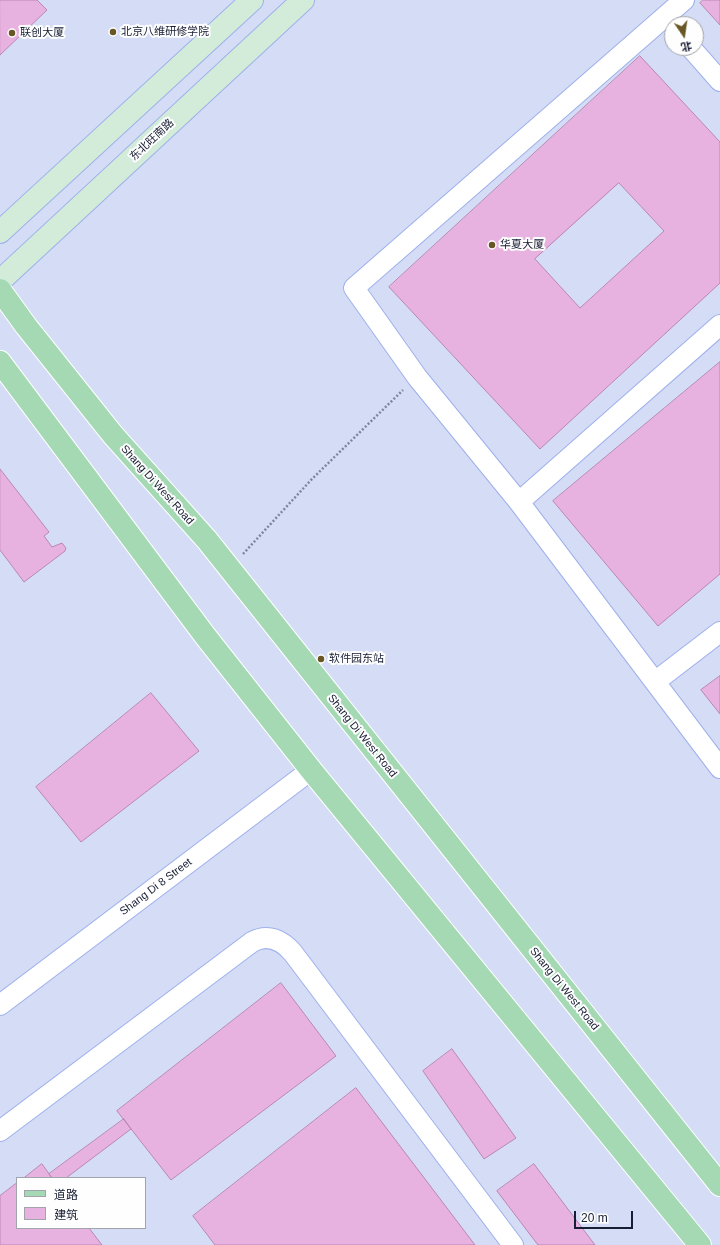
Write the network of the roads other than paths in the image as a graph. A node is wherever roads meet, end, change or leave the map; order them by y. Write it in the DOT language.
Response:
graph roads {
  1 [pos="252,0"];
  2 [pos="303,0"];
  3 [pos="684,0"];
  4 [pos="673,16"];
  5 [pos="664,26"];
  6 [pos="698,56"];
  7 [pos="720,81"];
  8 [pos="0,232"];
  9 [pos="0,281"];
  10 [pos="0,290"];
  11 [pos="720,325"];
  12 [pos="0,362"];
  13 [pos="519,502"];
  14 [pos="720,632"];
  15 [pos="656,681"];
  16 [pos="720,768"];
  17 [pos="311,770"];
  18 [pos="0,1005"];
  19 [pos="0,1131"];
  20 [pos="720,1185"];
  21 [pos="513,1245"];
  22 [pos="700,1245"];
  1 -- 8 [label="main road"];
  2 -- 9 [label="main road, 东北旺南路"];
  3 -- 4 [label="street"];
  5 -- 13 [label="street"];
  6 -- 7 [label="street"];
  10 -- 20 [label="main road, Shang Di West Road"];
  11 -- 13 [label="street"];
  12 -- 17 [label="main road"];
  13 -- 15 [label="street"];
  14 -- 15 [label="street"];
  15 -- 16 [label="street"];
  17 -- 18 [label="street, Shang Di 8 Street"];
  17 -- 22 [label="main road"];
  19 -- 21 [label="street"];
}
